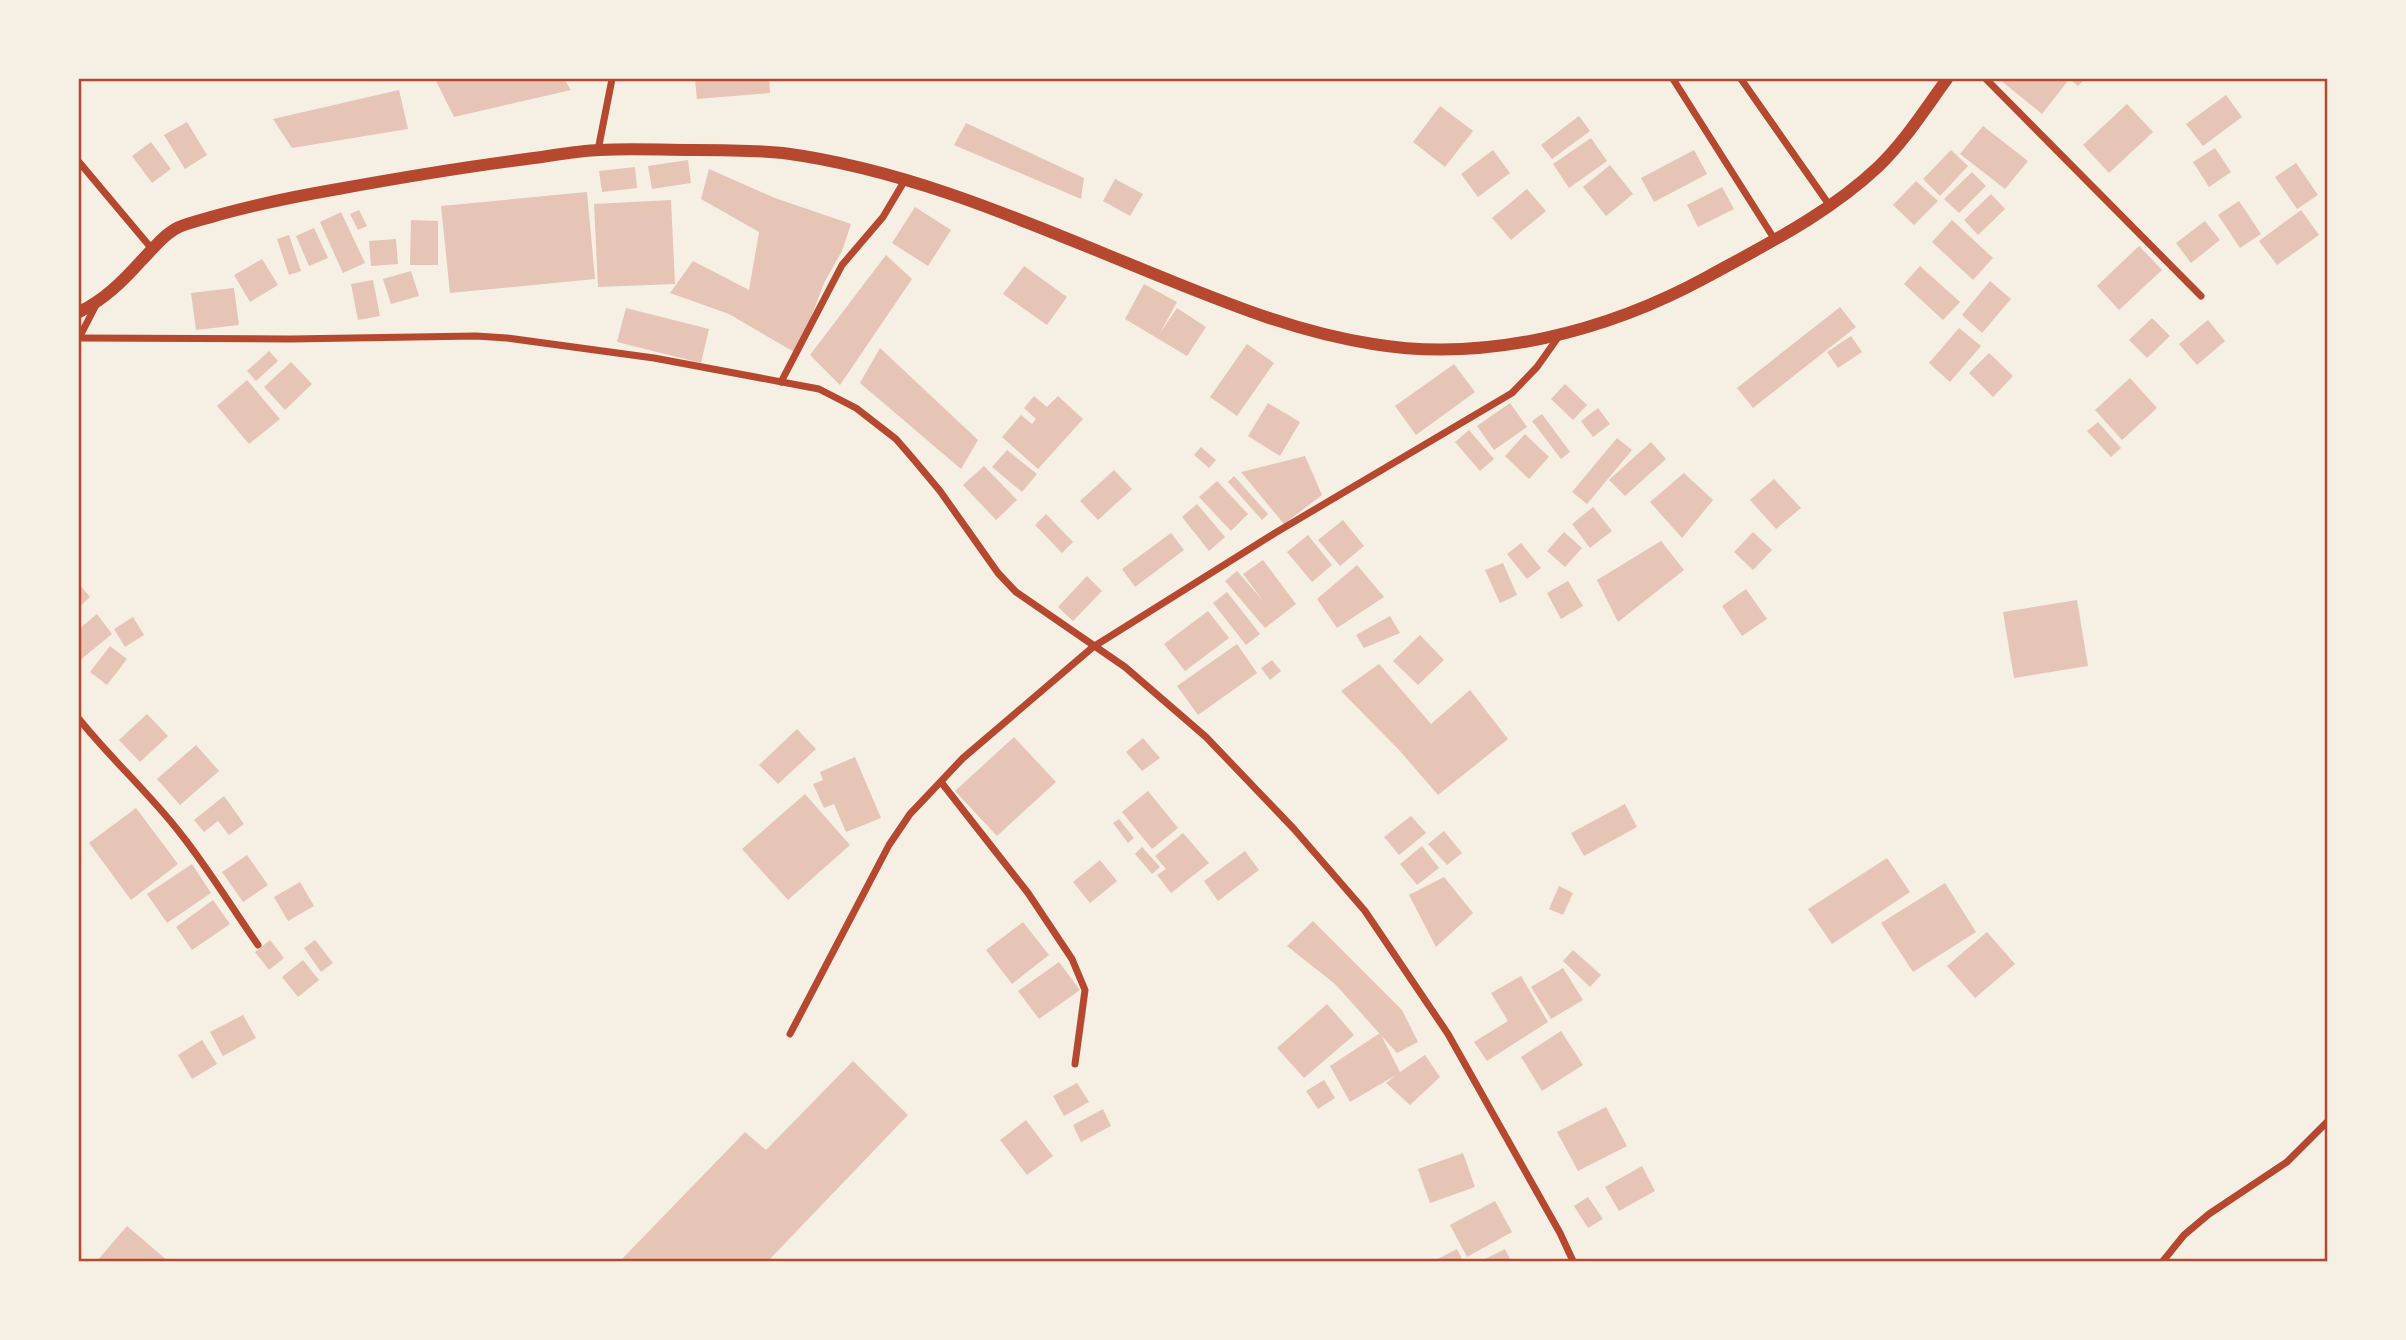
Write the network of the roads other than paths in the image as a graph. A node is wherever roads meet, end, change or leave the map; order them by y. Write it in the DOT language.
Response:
graph roads {
  1 [pos="612,79"];
  2 [pos="1673,79"];
  3 [pos="1741,79"];
  4 [pos="1947,79"];
  5 [pos="1986,79"];
  6 [pos="598,150"];
  7 [pos="79,162"];
  8 [pos="905,180"];
  9 [pos="1831,206"];
  10 [pos="1775,240"];
  11 [pos="152,250"];
  12 [pos="2201,296"];
  13 [pos="98,301"];
  14 [pos="79,312"];
  15 [pos="1560,334"];
  16 [pos="79,338"];
  17 [pos="781,382"];
  18 [pos="1093,647"];
  19 [pos="79,719"];
  20 [pos="941,782"];
  21 [pos="257,945"];
  22 [pos="790,1034"];
  23 [pos="1075,1064"];
  24 [pos="2327,1122"];
  25 [pos="1573,1261"];
  26 [pos="2163,1261"];
  1 -- 6 [label="street"];
  2 -- 10 [label="street"];
  3 -- 9 [label="street"];
  4 -- 9 [label="street"];
  5 -- 12 [label="street"];
  6 -- 8 [label="street"];
  6 -- 11 [label="street"];
  7 -- 11 [label="street"];
  8 -- 15 [label="street"];
  8 -- 17 [label="street"];
  9 -- 10 [label="street"];
  10 -- 15 [label="street"];
  11 -- 13 [label="street"];
  13 -- 14 [label="street"];
  13 -- 16 [label="street"];
  15 -- 18 [label="street"];
  16 -- 17 [label="street"];
  17 -- 18 [label="street"];
  18 -- 20 [label="street"];
  18 -- 25 [label="street"];
  19 -- 21 [label="street"];
  20 -- 22 [label="street"];
  20 -- 23 [label="street"];
  24 -- 26 [label="street"];
}
